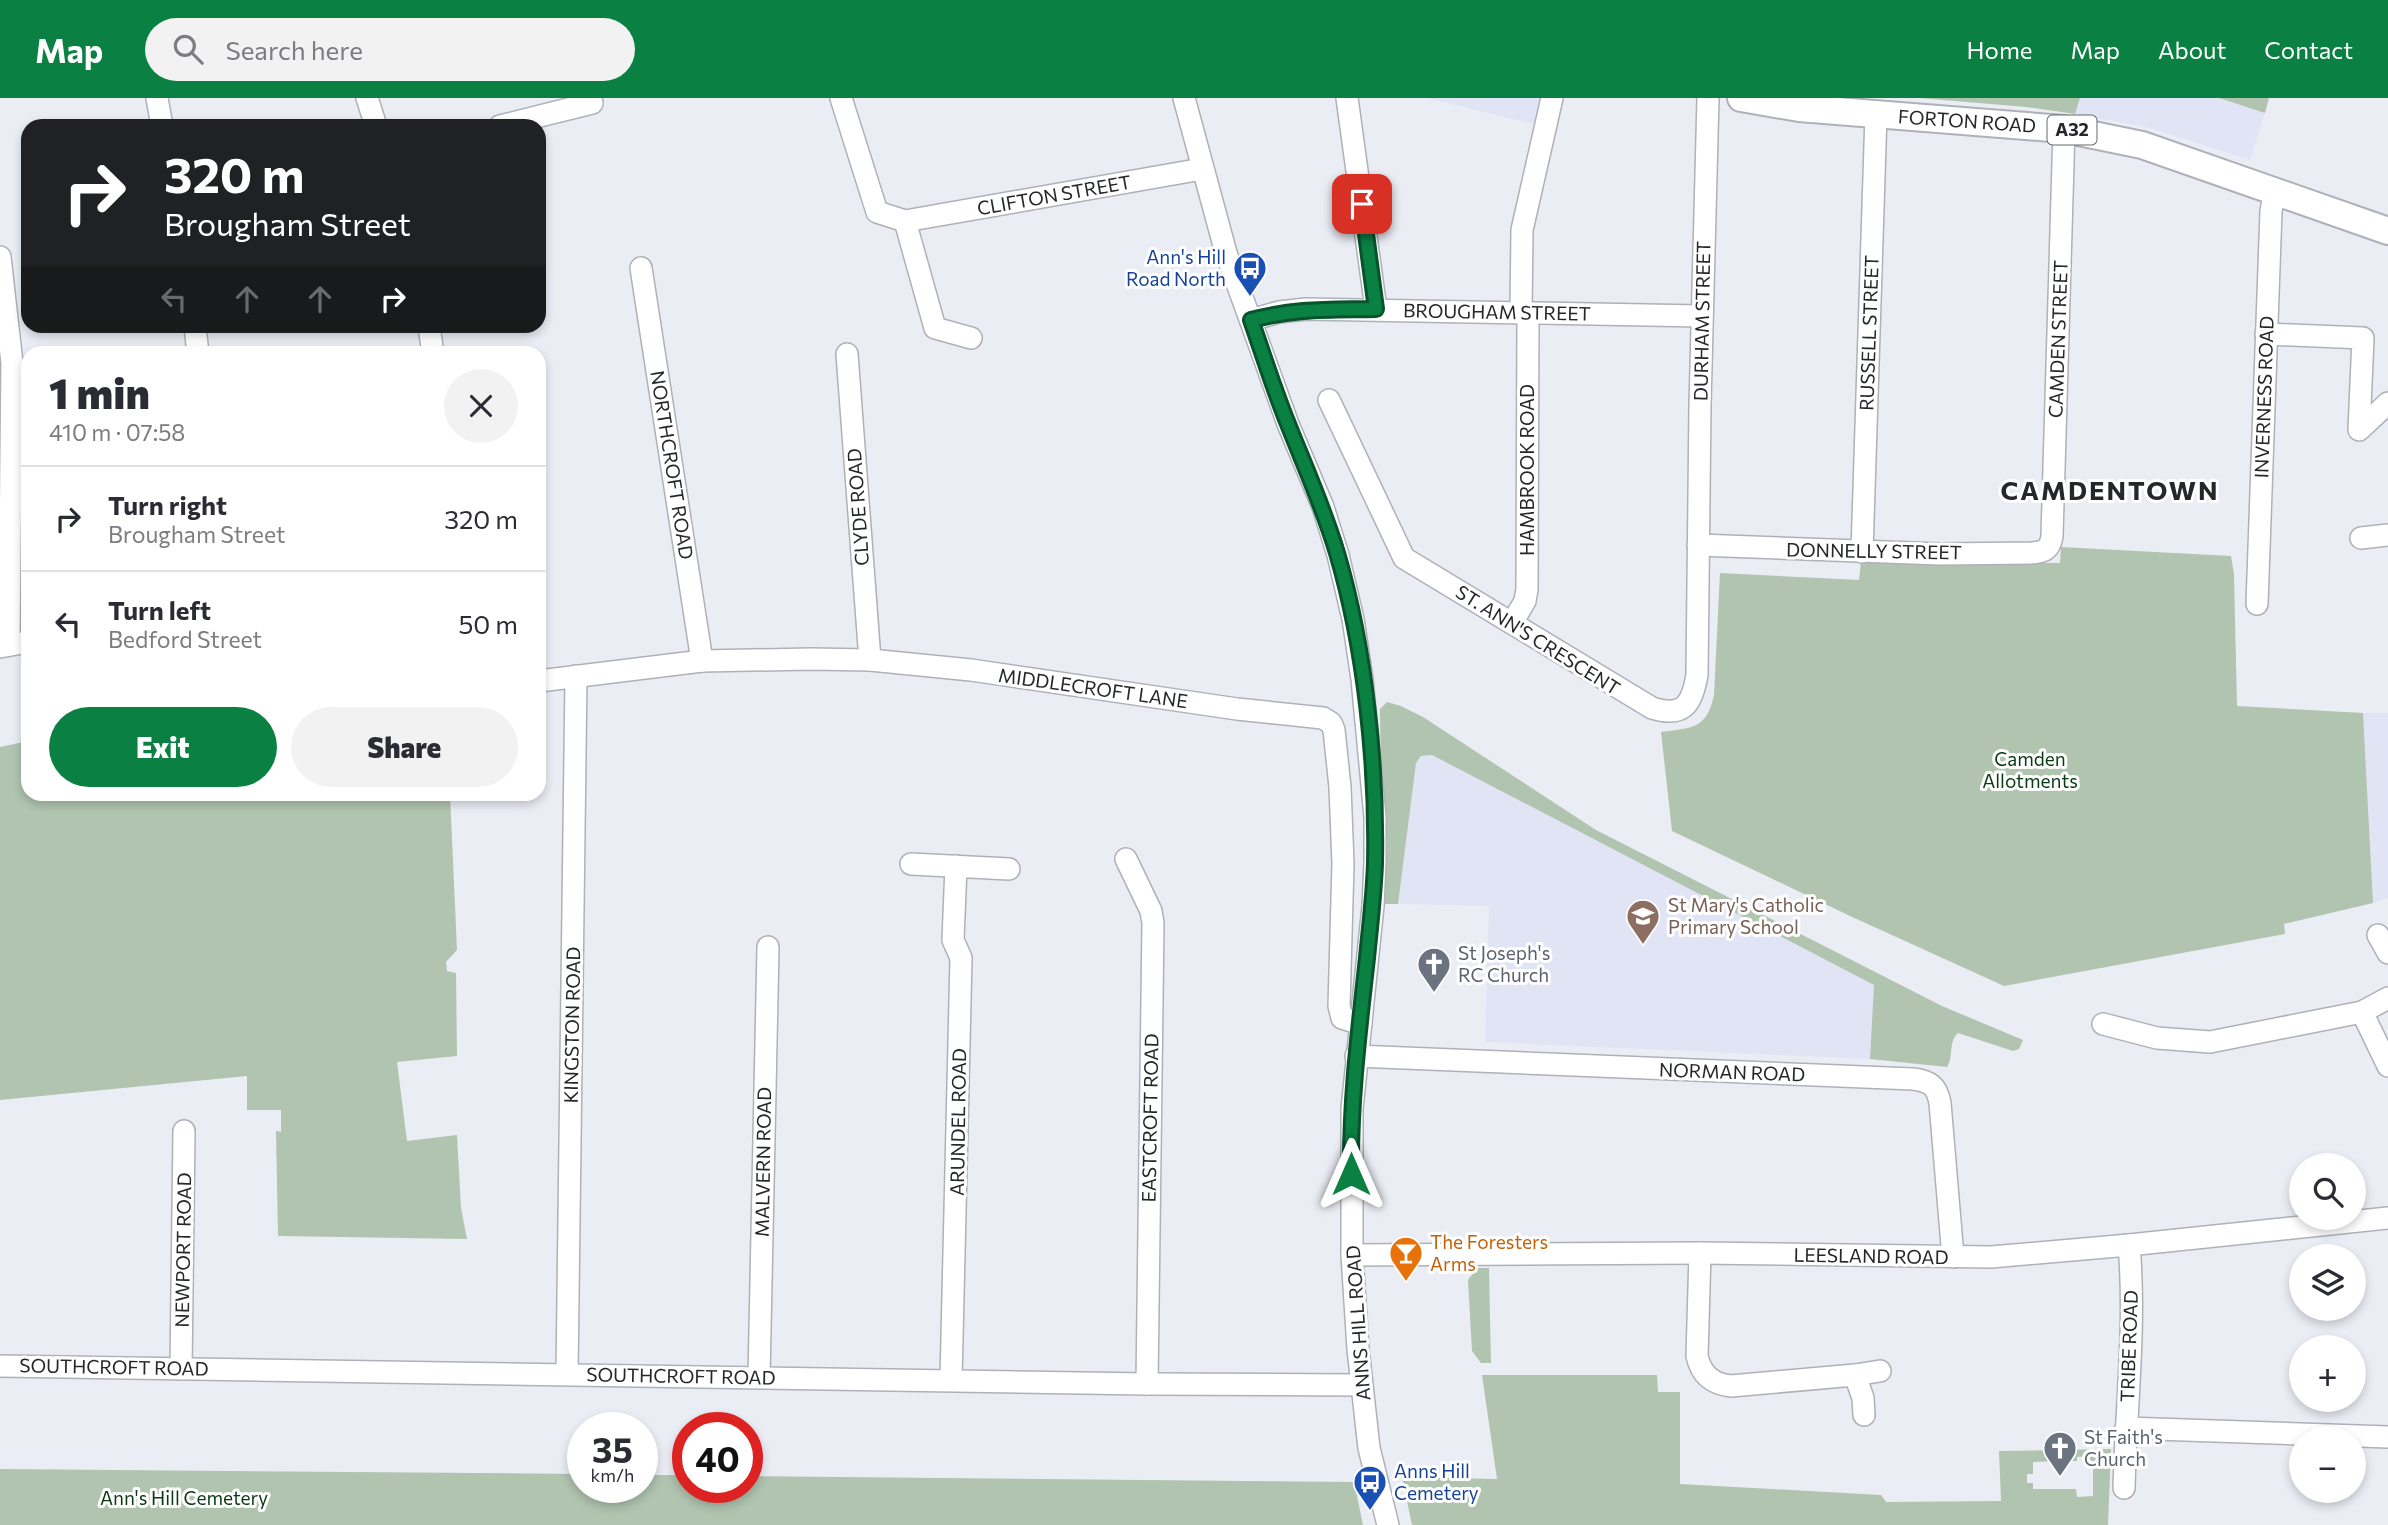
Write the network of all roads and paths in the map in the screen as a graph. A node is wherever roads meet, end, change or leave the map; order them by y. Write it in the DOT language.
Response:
graph roads {
  1 [pos="157,98"];
  2 [pos="367,98"];
  3 [pos="841,98"];
  4 [pos="1184,98"];
  5 [pos="1347,98"];
  6 [pos="1552,98"];
  7 [pos="1708,98"];
  8 [pos="1741,98"];
  9 [pos="592,103"];
  10 [pos="1876,114"];
  11 [pos="161,119"];
  12 [pos="374,119"];
  13 [pos="528,119"];
  14 [pos="2064,129"];
  15 [pos="1202,169"];
  16 [pos="2275,190"];
  17 [pos="905,221"];
  18 [pos="2388,231"];
  19 [pos="0,257"];
  20 [pos="641,268"];
  21 [pos="1376,309"];
  22 [pos="1524,313"];
  23 [pos="1702,316"];
  24 [pos="1251,320"];
  25 [pos="2266,334"];
  26 [pos="971,338"];
  27 [pos="847,354"];
  28 [pos="1329,400"];
  29 [pos="2388,403"];
  30 [pos="2388,535"];
  31 [pos="2361,538"];
  32 [pos="1698,545"];
  33 [pos="2049,548"];
  34 [pos="1862,552"];
  35 [pos="2257,604"];
  36 [pos="1512,623"];
  37 [pos="12,645"];
  38 [pos="870,660"];
  39 [pos="702,661"];
  40 [pos="576,676"];
  41 [pos="546,680"];
  42 [pos="1126,859"];
  43 [pos="911,863"];
  44 [pos="956,866"];
  45 [pos="1009,869"];
  46 [pos="768,947"];
  47 [pos="2388,998"];
  48 [pos="2362,1012"];
  49 [pos="1361,1024"];
  50 [pos="2103,1024"];
  51 [pos="1356,1056"];
  52 [pos="2388,1066"];
  53 [pos="184,1132"];
  54 [pos="2388,1218"];
  55 [pos="2129,1245"];
  56 [pos="1700,1253"];
  57 [pos="1352,1255"];
  58 [pos="1953,1257"];
  59 [pos="0,1366"];
  60 [pos="181,1369"];
  61 [pos="1880,1371"];
  62 [pos="567,1374"];
  63 [pos="1855,1375"];
  64 [pos="758,1377"];
  65 [pos="951,1380"];
  66 [pos="1147,1384"];
  67 [pos="1361,1385"];
  68 [pos="1864,1415"];
  69 [pos="2126,1428"];
  70 [pos="2388,1437"];
  71 [pos="2124,1488"];
  72 [pos="1388,1525"];
  1 -- 11 [label="street"];
  2 -- 12 [label="street"];
  3 -- 17 [label="street"];
  4 -- 15 [label="street, ANNS HILL ROAD"];
  5 -- 21 [label="street"];
  6 -- 22 [label="street, HAMBROOK ROAD"];
  7 -- 23 [label="street, DURHAM STREET"];
  8 -- 10 [label="main road, FORTON ROAD / A32"];
  9 -- 13 [label="street"];
  10 -- 14 [label="main road, FORTON ROAD / A32"];
  10 -- 34 [label="street, RUSSELL STREET"];
  14 -- 16 [label="main road, FORTON ROAD / A32"];
  14 -- 33 [label="street, CAMDEN STREET"];
  15 -- 17 [label="street, CLIFTON STREET"];
  15 -- 24 [label="street, ANNS HILL ROAD"];
  16 -- 18 [label="main road, FORTON ROAD / A32"];
  16 -- 25 [label="street, INVERNESS ROAD"];
  17 -- 26 [label="street"];
  19 -- 37 [label="street"];
  20 -- 39 [label="street, NORTHCROFT ROAD"];
  21 -- 22 [label="street, BROUGHAM STREET"];
  21 -- 24 [label="street, BROUGHAM STREET"];
  22 -- 23 [label="street, BROUGHAM STREET"];
  22 -- 36 [label="street, HAMBROOK ROAD"];
  23 -- 32 [label="street, DURHAM STREET"];
  24 -- 49 [label="street, ANNS HILL ROAD"];
  25 -- 29 [label="street"];
  25 -- 35 [label="street, INVERNESS ROAD"];
  27 -- 38 [label="street, CLYDE ROAD"];
  28 -- 36 [label="street, ST. ANN'S CRESCENT"];
  30 -- 31 [label="street"];
  32 -- 34 [label="street, DONNELLY STREET"];
  32 -- 36 [label="street, ST. ANN'S CRESCENT"];
  33 -- 34 [label="street, DONNELLY STREET"];
  38 -- 39 [label="street, MIDDLECROFT LANE"];
  38 -- 49 [label="street, MIDDLECROFT LANE"];
  39 -- 40 [label="street, MIDDLECROFT LANE"];
  40 -- 41 [label="street, MIDDLECROFT LANE"];
  40 -- 62 [label="street, KINGSTON ROAD"];
  42 -- 66 [label="street, EASTCROFT ROAD"];
  43 -- 44 [label="street"];
  44 -- 45 [label="street"];
  44 -- 65 [label="street, ARUNDEL ROAD"];
  46 -- 64 [label="street, MALVERN ROAD"];
  47 -- 48 [label="street"];
  48 -- 50 [label="street"];
  48 -- 52 [label="street"];
  49 -- 51 [label="street, ANNS HILL ROAD"];
  51 -- 57 [label="street, ANNS HILL ROAD"];
  51 -- 58 [label="street, NORMAN ROAD"];
  53 -- 60 [label="street, NEWPORT ROAD"];
  54 -- 55 [label="street, LEESLAND ROAD"];
  55 -- 58 [label="street, LEESLAND ROAD"];
  55 -- 69 [label="street, TRIBE ROAD"];
  56 -- 57 [label="street, LEESLAND ROAD"];
  56 -- 58 [label="street, LEESLAND ROAD"];
  56 -- 63 [label="street"];
  57 -- 67 [label="street, ANNS HILL ROAD"];
  59 -- 60 [label="street, SOUTHCROFT ROAD"];
  60 -- 62 [label="street, SOUTHCROFT ROAD"];
  61 -- 63 [label="street"];
  62 -- 64 [label="street, SOUTHCROFT ROAD"];
  63 -- 68 [label="street"];
  64 -- 65 [label="street, SOUTHCROFT ROAD"];
  65 -- 66 [label="street, SOUTHCROFT ROAD"];
  66 -- 67 [label="street, SOUTHCROFT ROAD"];
  67 -- 72 [label="street, ANNS HILL ROAD"];
  69 -- 70 [label="street"];
  69 -- 71 [label="street, TRIBE ROAD"];
}
